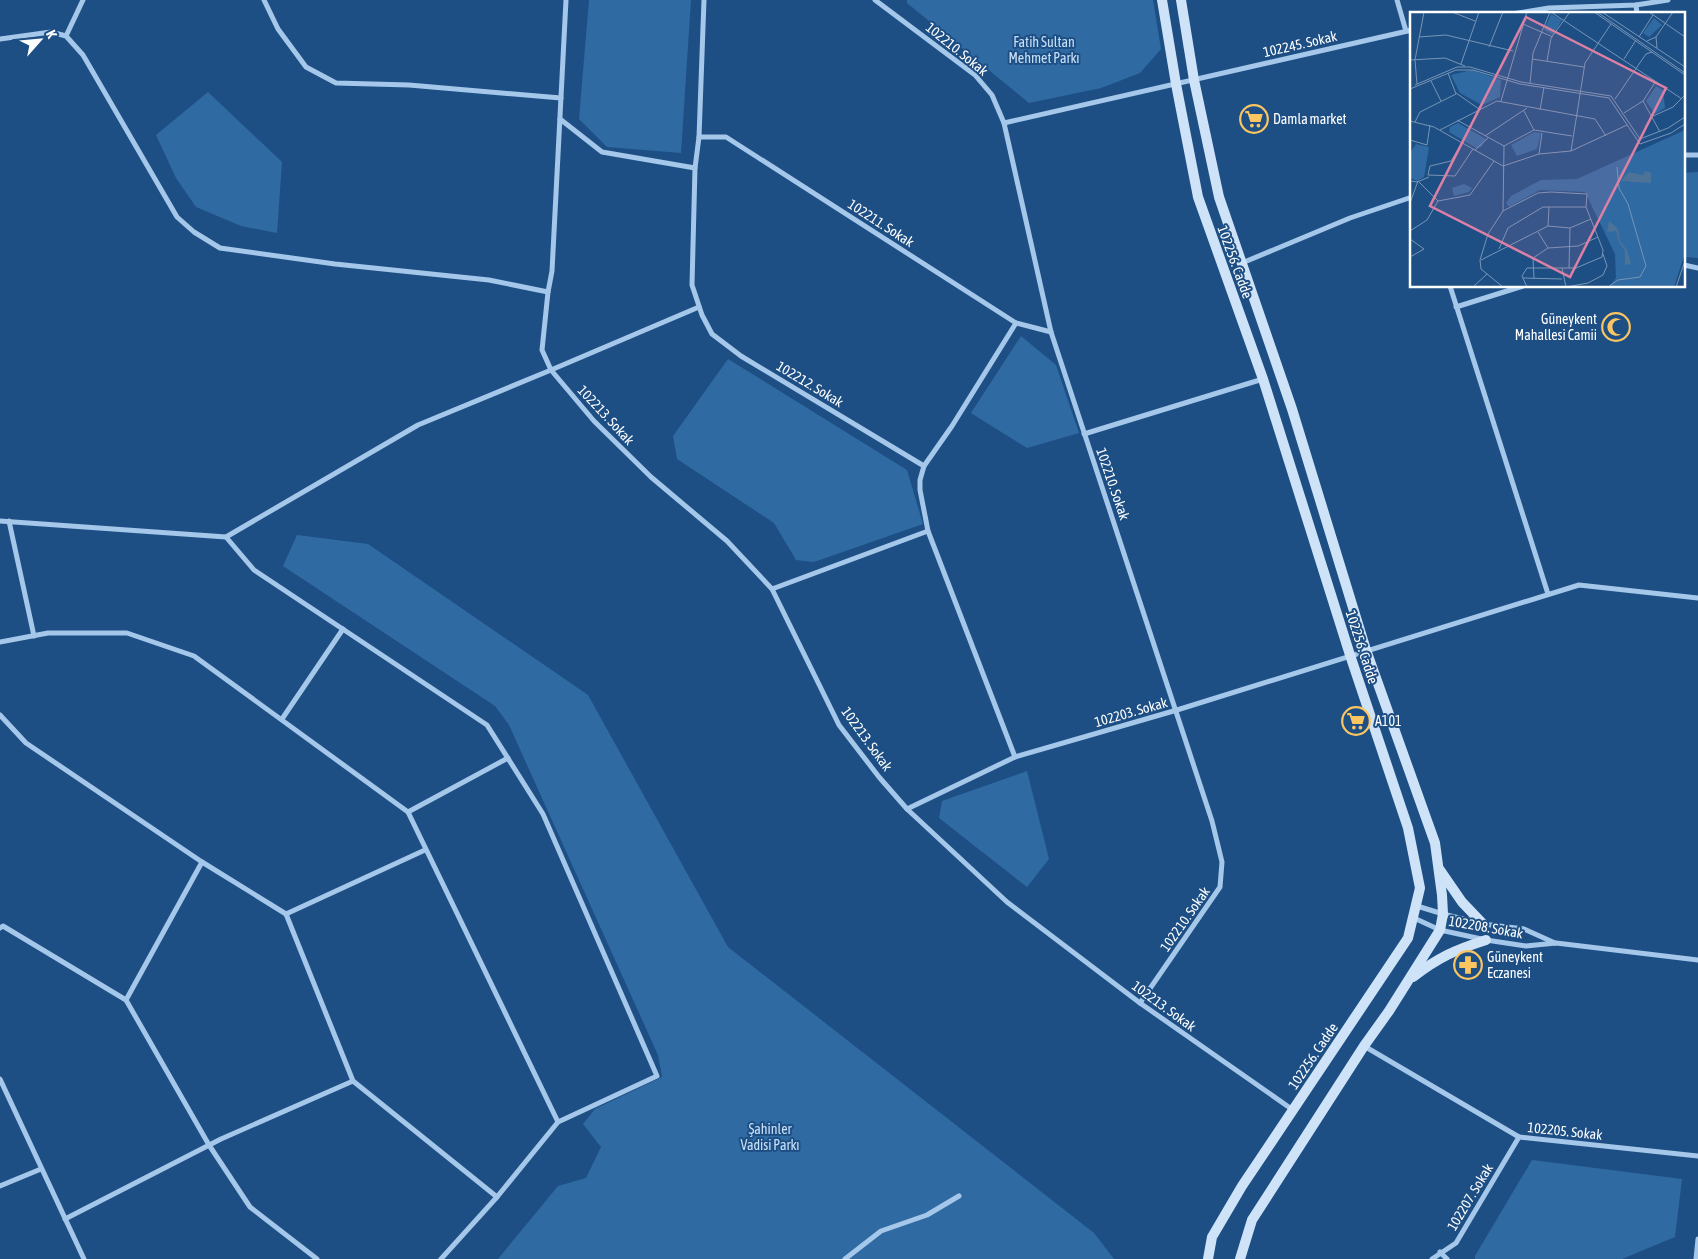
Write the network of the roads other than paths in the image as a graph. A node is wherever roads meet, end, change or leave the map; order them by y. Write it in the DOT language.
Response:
graph roads {
  1 [pos="83,0"];
  2 [pos="264,0"];
  3 [pos="566,0"];
  4 [pos="704,0"];
  5 [pos="875,0"];
  6 [pos="1162,0"];
  7 [pos="1182,0"];
  8 [pos="1397,0"];
  9 [pos="1668,0"];
  10 [pos="1636,5"];
  11 [pos="1524,12"];
  12 [pos="1637,12"];
  13 [pos="1409,30"];
  14 [pos="66,36"];
  15 [pos="0,39"];
  16 [pos="1194,80"];
  17 [pos="1176,84"];
  18 [pos="561,98"];
  19 [pos="560,119"];
  20 [pos="1004,123"];
  21 [pos="699,137"];
  22 [pos="695,168"];
  23 [pos="1410,198"];
  24 [pos="1242,263"];
  25 [pos="1451,288"];
  26 [pos="1517,288"];
  27 [pos="548,292"];
  28 [pos="699,307"];
  29 [pos="1456,307"];
  30 [pos="1016,323"];
  31 [pos="1051,332"];
  32 [pos="551,370"];
  33 [pos="1262,379"];
  34 [pos="1084,434"];
  35 [pos="924,466"];
  36 [pos="0,521"];
  37 [pos="9,521"];
  38 [pos="928,531"];
  39 [pos="226,537"];
  40 [pos="772,590"];
  41 [pos="1548,594"];
  42 [pos="1698,598"];
  43 [pos="343,629"];
  44 [pos="34,636"];
  45 [pos="0,642"];
  46 [pos="1366,650"];
  47 [pos="1350,656"];
  48 [pos="1177,710"];
  49 [pos="0,715"];
  50 [pos="282,719"];
  51 [pos="1015,757"];
  52 [pos="508,758"];
  53 [pos="907,809"];
  54 [pos="408,812"];
  55 [pos="425,850"];
  56 [pos="202,862"];
  57 [pos="1438,868"];
  58 [pos="1416,906"];
  59 [pos="286,914"];
  60 [pos="1443,914"];
  61 [pos="1414,918"];
  62 [pos="1483,924"];
  63 [pos="0,928"];
  64 [pos="1440,930"];
  65 [pos="1486,940"];
  66 [pos="1556,943"];
  67 [pos="1698,960"];
  68 [pos="1406,982"];
  69 [pos="126,1000"];
  70 [pos="1140,1003"];
  71 [pos="1364,1046"];
  72 [pos="0,1079"];
  73 [pos="353,1081"];
  74 [pos="1293,1110"];
  75 [pos="558,1122"];
  76 [pos="1519,1137"];
  77 [pos="209,1145"];
  78 [pos="1698,1156"];
  79 [pos="41,1169"];
  80 [pos="0,1186"];
  81 [pos="959,1196"];
  82 [pos="497,1197"];
  83 [pos="65,1219"];
  84 [pos="1698,1239"];
  85 [pos="1440,1252"];
  86 [pos="84,1259"];
  87 [pos="317,1259"];
  88 [pos="441,1259"];
  89 [pos="845,1259"];
  90 [pos="1208,1259"];
  91 [pos="1240,1259"];
  92 [pos="1432,1259"];
  93 [pos="1447,1259"];
  94 [pos="1696,1259"];
  1 -- 14 [label="street"];
  2 -- 18 [label="street"];
  3 -- 18 [label="street, 102213. Sokak"];
  4 -- 21 [label="street, 102212. Sokak"];
  5 -- 20 [label="street, 102210. Sokak"];
  6 -- 17 [label="street, 102256. Cadde"];
  7 -- 16 [label="street, 102256. Cadde"];
  8 -- 13 [label="street"];
  9 -- 10 [label="street"];
  10 -- 11 [label="street"];
  10 -- 12 [label="street"];
  13 -- 16 [label="street, 102245. Sokak"];
  14 -- 15 [label="street"];
  14 -- 27 [label="street"];
  16 -- 17 [label="street, 102245. Sokak"];
  16 -- 24 [label="street, 102256. Cadde"];
  17 -- 20 [label="street, 102245. Sokak"];
  17 -- 33 [label="street, 102256. Cadde"];
  18 -- 19 [label="street, 102213. Sokak"];
  19 -- 22 [label="street"];
  19 -- 27 [label="street, 102213. Sokak"];
  20 -- 31 [label="street, 102210. Sokak"];
  21 -- 22 [label="street, 102212. Sokak"];
  21 -- 30 [label="street, 102211. Sokak"];
  22 -- 28 [label="street, 102212. Sokak"];
  23 -- 24 [label="street"];
  24 -- 46 [label="street, 102256. Cadde"];
  25 -- 29 [label="street"];
  26 -- 29 [label="street"];
  27 -- 32 [label="street, 102213. Sokak"];
  28 -- 32 [label="street"];
  28 -- 35 [label="street, 102212. Sokak"];
  29 -- 41 [label="street"];
  30 -- 31 [label="street, 102211. Sokak"];
  30 -- 35 [label="street"];
  31 -- 34 [label="street, 102210. Sokak"];
  32 -- 39 [label="street"];
  32 -- 40 [label="street, 102213. Sokak"];
  33 -- 34 [label="street"];
  33 -- 47 [label="street, 102256. Cadde"];
  34 -- 48 [label="street, 102210. Sokak"];
  35 -- 38 [label="street"];
  36 -- 37 [label="street"];
  37 -- 39 [label="street"];
  37 -- 44 [label="street"];
  38 -- 40 [label="street"];
  38 -- 51 [label="street"];
  39 -- 43 [label="street"];
  40 -- 53 [label="street, 102213. Sokak"];
  41 -- 42 [label="street, 102203. Sokak"];
  41 -- 46 [label="street, 102203. Sokak"];
  43 -- 50 [label="street"];
  43 -- 52 [label="street"];
  44 -- 45 [label="street"];
  44 -- 50 [label="street"];
  46 -- 47 [label="street, 102203. Sokak"];
  46 -- 57 [label="street, 102256. Cadde"];
  47 -- 48 [label="street, 102203. Sokak"];
  47 -- 58 [label="street, 102256. Cadde"];
  48 -- 51 [label="street, 102203. Sokak"];
  48 -- 70 [label="street, 102210. Sokak"];
  49 -- 56 [label="street"];
  50 -- 54 [label="street"];
  51 -- 53 [label="street, 102203. Sokak"];
  52 -- 54 [label="street"];
  52 -- 75 [label="street"];
  53 -- 70 [label="street, 102213. Sokak"];
  54 -- 55 [label="street"];
  55 -- 59 [label="street"];
  55 -- 75 [label="street"];
  56 -- 59 [label="street"];
  56 -- 69 [label="street"];
  57 -- 60 [label="street, 102256. Cadde"];
  57 -- 62 [label="street"];
  58 -- 60 [label="street, 102208. Sokak"];
  58 -- 61 [label="street, 102256. Cadde"];
  59 -- 73 [label="street"];
  60 -- 62 [label="street, 102208. Sokak"];
  60 -- 64 [label="street, 102256. Cadde"];
  61 -- 64 [label="street, 102208. Sokak"];
  61 -- 74 [label="street, 102256. Cadde"];
  62 -- 66 [label="street, 102208. Sokak"];
  63 -- 69 [label="street"];
  64 -- 65 [label="street, 102208. Sokak"];
  64 -- 68 [label="street, 102256. Cadde"];
  65 -- 66 [label="street, 102208. Sokak"];
  65 -- 68 [label="street"];
  66 -- 67 [label="street, 102208. Sokak"];
  68 -- 71 [label="street, 102256. Cadde"];
  69 -- 77 [label="street"];
  70 -- 74 [label="street, 102213. Sokak"];
  71 -- 76 [label="street, 102205. Sokak"];
  71 -- 91 [label="street, 102256. Cadde"];
  72 -- 79 [label="street"];
  73 -- 77 [label="street"];
  73 -- 82 [label="street"];
  74 -- 90 [label="street, 102256. Cadde"];
  75 -- 82 [label="street"];
  76 -- 78 [label="street, 102205. Sokak"];
  76 -- 85 [label="street, 102207. Sokak"];
  77 -- 83 [label="street"];
  77 -- 87 [label="street"];
  79 -- 80 [label="street"];
  79 -- 83 [label="street"];
  81 -- 89 [label="street"];
  82 -- 88 [label="street"];
  83 -- 86 [label="street"];
  84 -- 94 [label="street"];
  85 -- 92 [label="street, 102207. Sokak"];
  85 -- 93 [label="street"];
}
